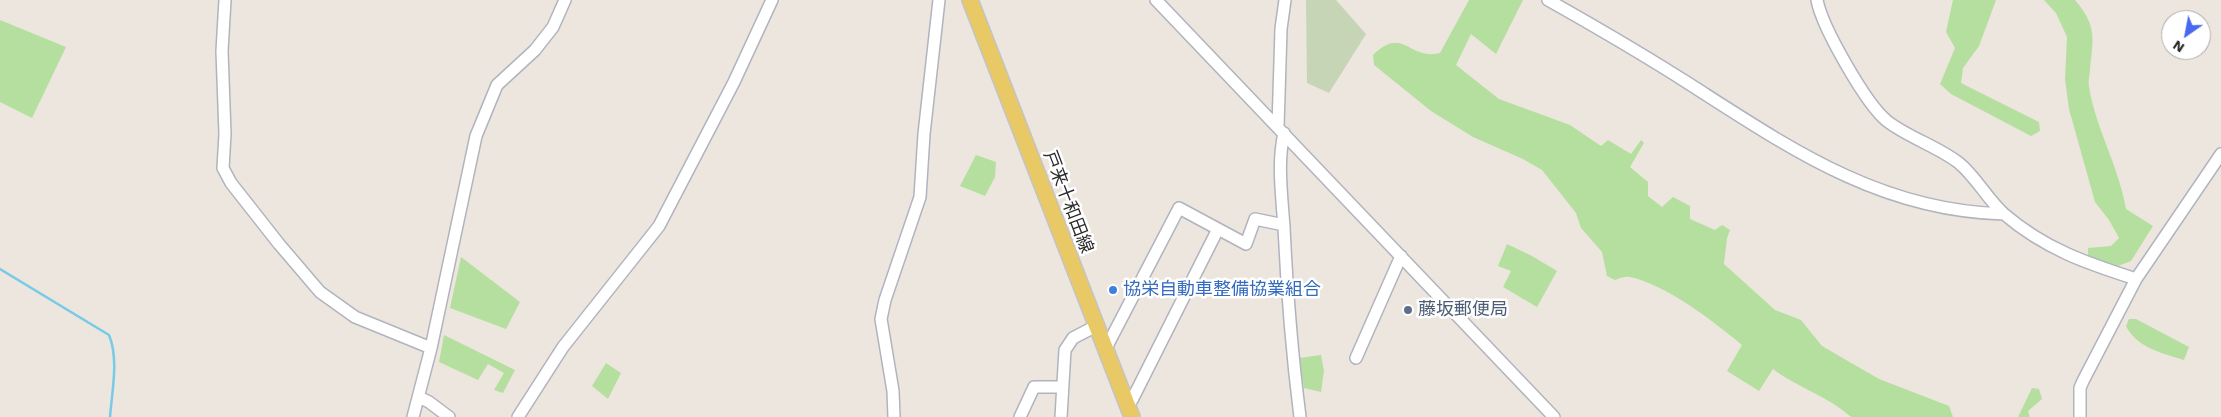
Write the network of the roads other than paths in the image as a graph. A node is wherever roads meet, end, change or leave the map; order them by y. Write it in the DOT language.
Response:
graph roads {
  1 [pos="225,0"];
  2 [pos="565,0"];
  3 [pos="772,0"];
  4 [pos="939,0"];
  5 [pos="970,0"];
  6 [pos="1156,0"];
  7 [pos="1285,0"];
  8 [pos="1548,0"];
  9 [pos="1817,0"];
  10 [pos="1281,130"];
  11 [pos="2221,154"];
  12 [pos="2004,214"];
  13 [pos="1284,226"];
  14 [pos="1218,229"];
  15 [pos="1401,256"];
  16 [pos="2136,279"];
  17 [pos="1096,326"];
  18 [pos="431,348"];
  19 [pos="1105,350"];
  20 [pos="1356,358"];
  21 [pos="1062,387"];
  22 [pos="419,397"];
  23 [pos="1126,402"];
  24 [pos="1547,414"];
  25 [pos="413,417"];
  26 [pos="449,417"];
  27 [pos="518,417"];
  28 [pos="894,417"];
  29 [pos="1020,417"];
  30 [pos="1061,417"];
  31 [pos="1132,417"];
  32 [pos="1300,417"];
  33 [pos="2080,417"];
  1 -- 18 [label="street"];
  2 -- 18 [label="street"];
  3 -- 27 [label="street"];
  4 -- 28 [label="street"];
  5 -- 17 [label="main road, 戸来十和田線"];
  6 -- 10 [label="street"];
  7 -- 10 [label="street"];
  8 -- 12 [label="street"];
  9 -- 12 [label="street"];
  10 -- 13 [label="street"];
  10 -- 15 [label="street"];
  11 -- 16 [label="street"];
  12 -- 16 [label="street"];
  13 -- 14 [label="street"];
  13 -- 32 [label="street"];
  14 -- 19 [label="street"];
  14 -- 23 [label="street"];
  15 -- 20 [label="street"];
  15 -- 24 [label="street"];
  16 -- 33 [label="street"];
  17 -- 19 [label="main road, 戸来十和田線"];
  17 -- 21 [label="street"];
  18 -- 22 [label="street"];
  19 -- 23 [label="main road, 戸来十和田線"];
  21 -- 29 [label="street"];
  21 -- 30 [label="street"];
  22 -- 25 [label="street"];
  22 -- 26 [label="street"];
  23 -- 31 [label="main road, 戸来十和田線"];
}
